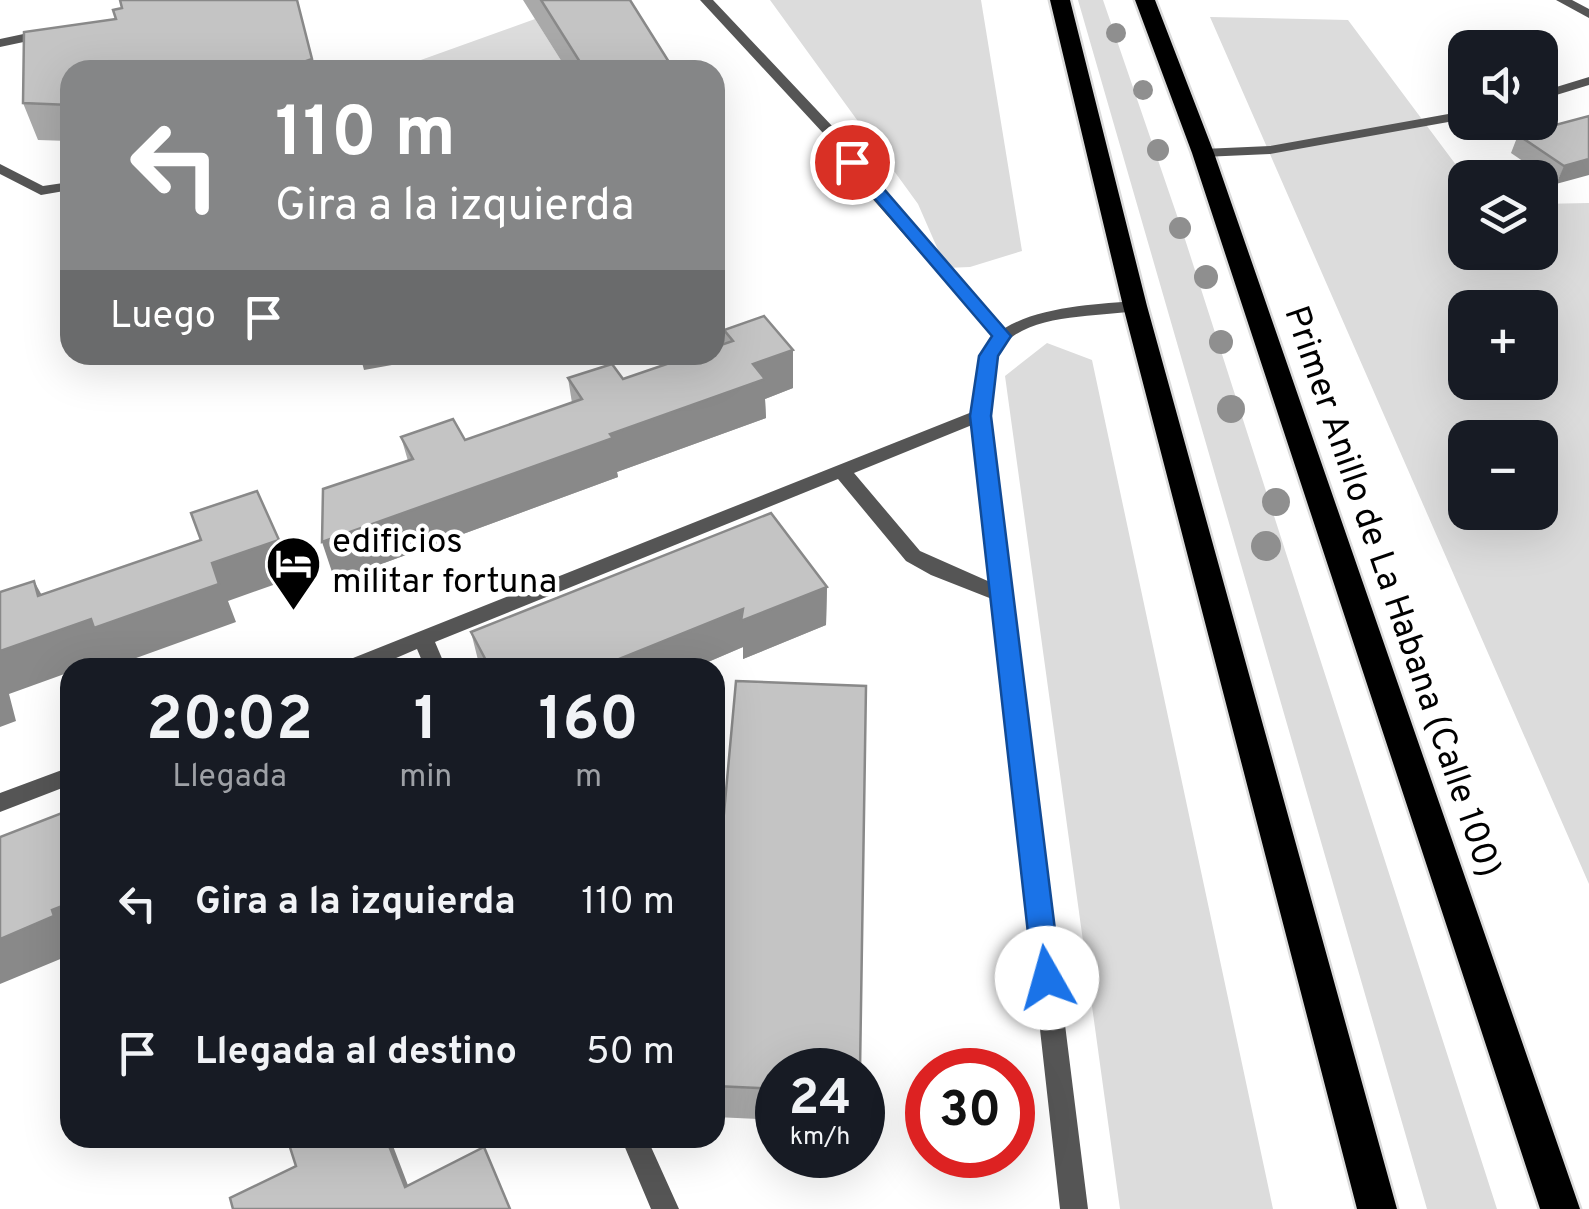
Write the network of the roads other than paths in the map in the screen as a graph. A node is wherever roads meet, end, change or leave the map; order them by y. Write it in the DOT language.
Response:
graph roads {
  1 [pos="706,0"];
  2 [pos="1060,0"];
  3 [pos="1145,0"];
  4 [pos="1562,0"];
  5 [pos="1589,14"];
  6 [pos="68,29"];
  7 [pos="0,42"];
  8 [pos="1589,81"];
  9 [pos="1558,90"];
  10 [pos="1448,118"];
  11 [pos="1204,152"];
  12 [pos="0,168"];
  13 [pos="60,188"];
  14 [pos="1135,306"];
  15 [pos="1002,336"];
  16 [pos="980,416"];
  17 [pos="842,470"];
  18 [pos="1002,594"];
  19 [pos="424,639"];
  20 [pos="376,658"];
  21 [pos="432,658"];
  22 [pos="60,780"];
  23 [pos="0,803"];
  24 [pos="638,1148"];
  25 [pos="664,1209"];
  26 [pos="1074,1209"];
  27 [pos="1378,1209"];
  28 [pos="1560,1209"];
  1 -- 15 [label="street"];
  2 -- 14 [label="highway"];
  3 -- 11 [label="highway, Primer Anillo de La Habana (Calle 100)"];
  4 -- 5 [label="street"];
  6 -- 7 [label="street"];
  8 -- 9 [label="street"];
  10 -- 11 [label="street"];
  11 -- 28 [label="highway, Primer Anillo de La Habana (Calle 100)"];
  12 -- 13 [label="street"];
  14 -- 15 [label="street"];
  14 -- 27 [label="highway"];
  15 -- 16 [label="street"];
  16 -- 17 [label="street"];
  16 -- 18 [label="street"];
  17 -- 18 [label="street"];
  17 -- 19 [label="street"];
  18 -- 26 [label="street"];
  19 -- 20 [label="street"];
  19 -- 21 [label="street"];
  22 -- 23 [label="street"];
  24 -- 25 [label="street"];
}
